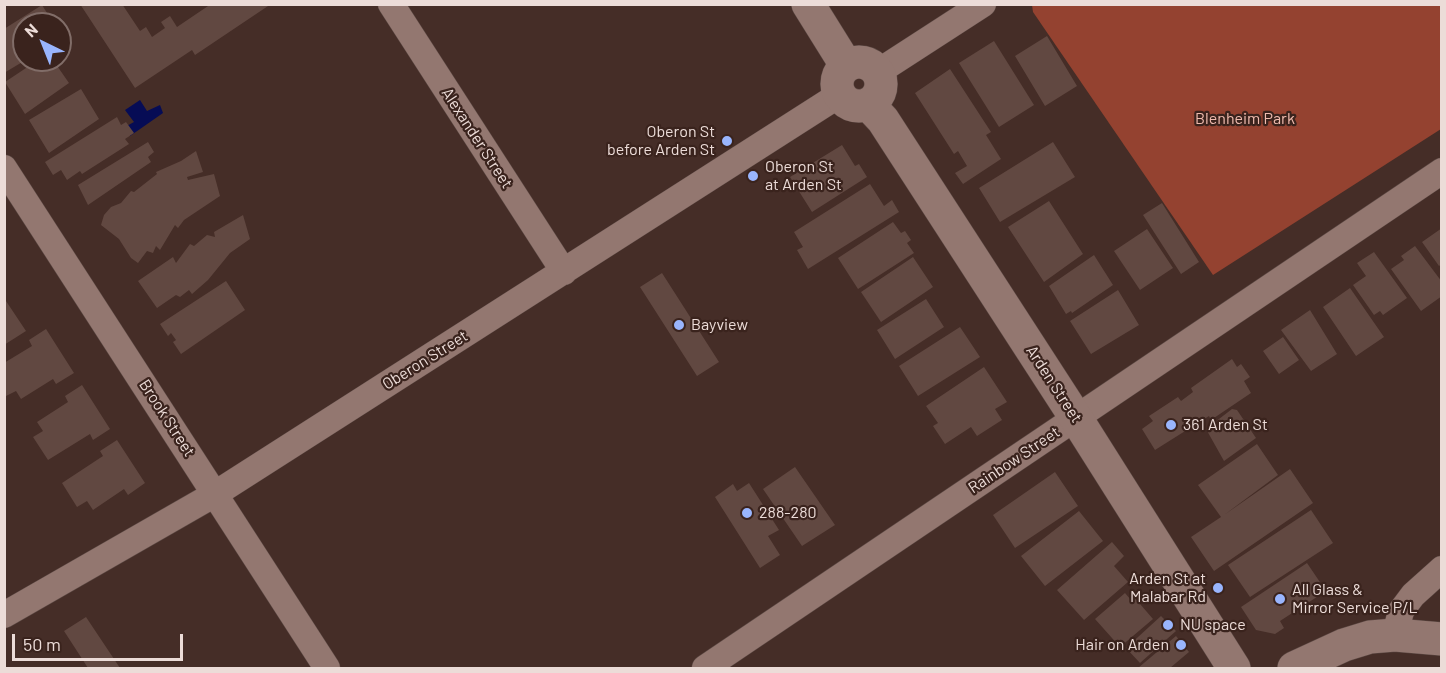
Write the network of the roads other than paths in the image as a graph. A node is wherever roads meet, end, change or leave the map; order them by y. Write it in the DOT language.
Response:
graph roads {
  1 [pos="391,4"];
  2 [pos="808,4"];
  3 [pos="984,4"];
  4 [pos="878,72"];
  5 [pos="851,88"];
  6 [pos="4,168"];
  7 [pos="1442,171"];
  8 [pos="564,272"];
  9 [pos="1076,418"];
  10 [pos="215,494"];
  11 [pos="1442,569"];
  12 [pos="4,615"];
  13 [pos="1395,634"];
  14 [pos="1442,639"];
  15 [pos="327,669"];
  16 [pos="705,669"];
  17 [pos="1234,669"];
  18 [pos="1245,669"];
  19 [pos="1257,669"];
  20 [pos="1294,669"];
  1 -- 8 [label="street, Alexander Street"];
  2 -- 5 [label="main road, Arden Street"];
  3 -- 4 [label="street"];
  4 -- 5 [label="main road"];
  5 -- 8 [label="street, Oberon Street"];
  5 -- 9 [label="main road, Arden Street"];
  6 -- 10 [label="street, Brook Street"];
  7 -- 9 [label="street, Rainbow Street"];
  8 -- 10 [label="street, Oberon Street"];
  9 -- 16 [label="street, Rainbow Street"];
  9 -- 17 [label="main road, Arden Street"];
  10 -- 12 [label="street, Oberon Street"];
  10 -- 15 [label="street, Brook Street"];
  11 -- 13 [label="street"];
  13 -- 14 [label="main road"];
  13 -- 20 [label="main road"];
  18 -- 19 [label="main road"];
}
